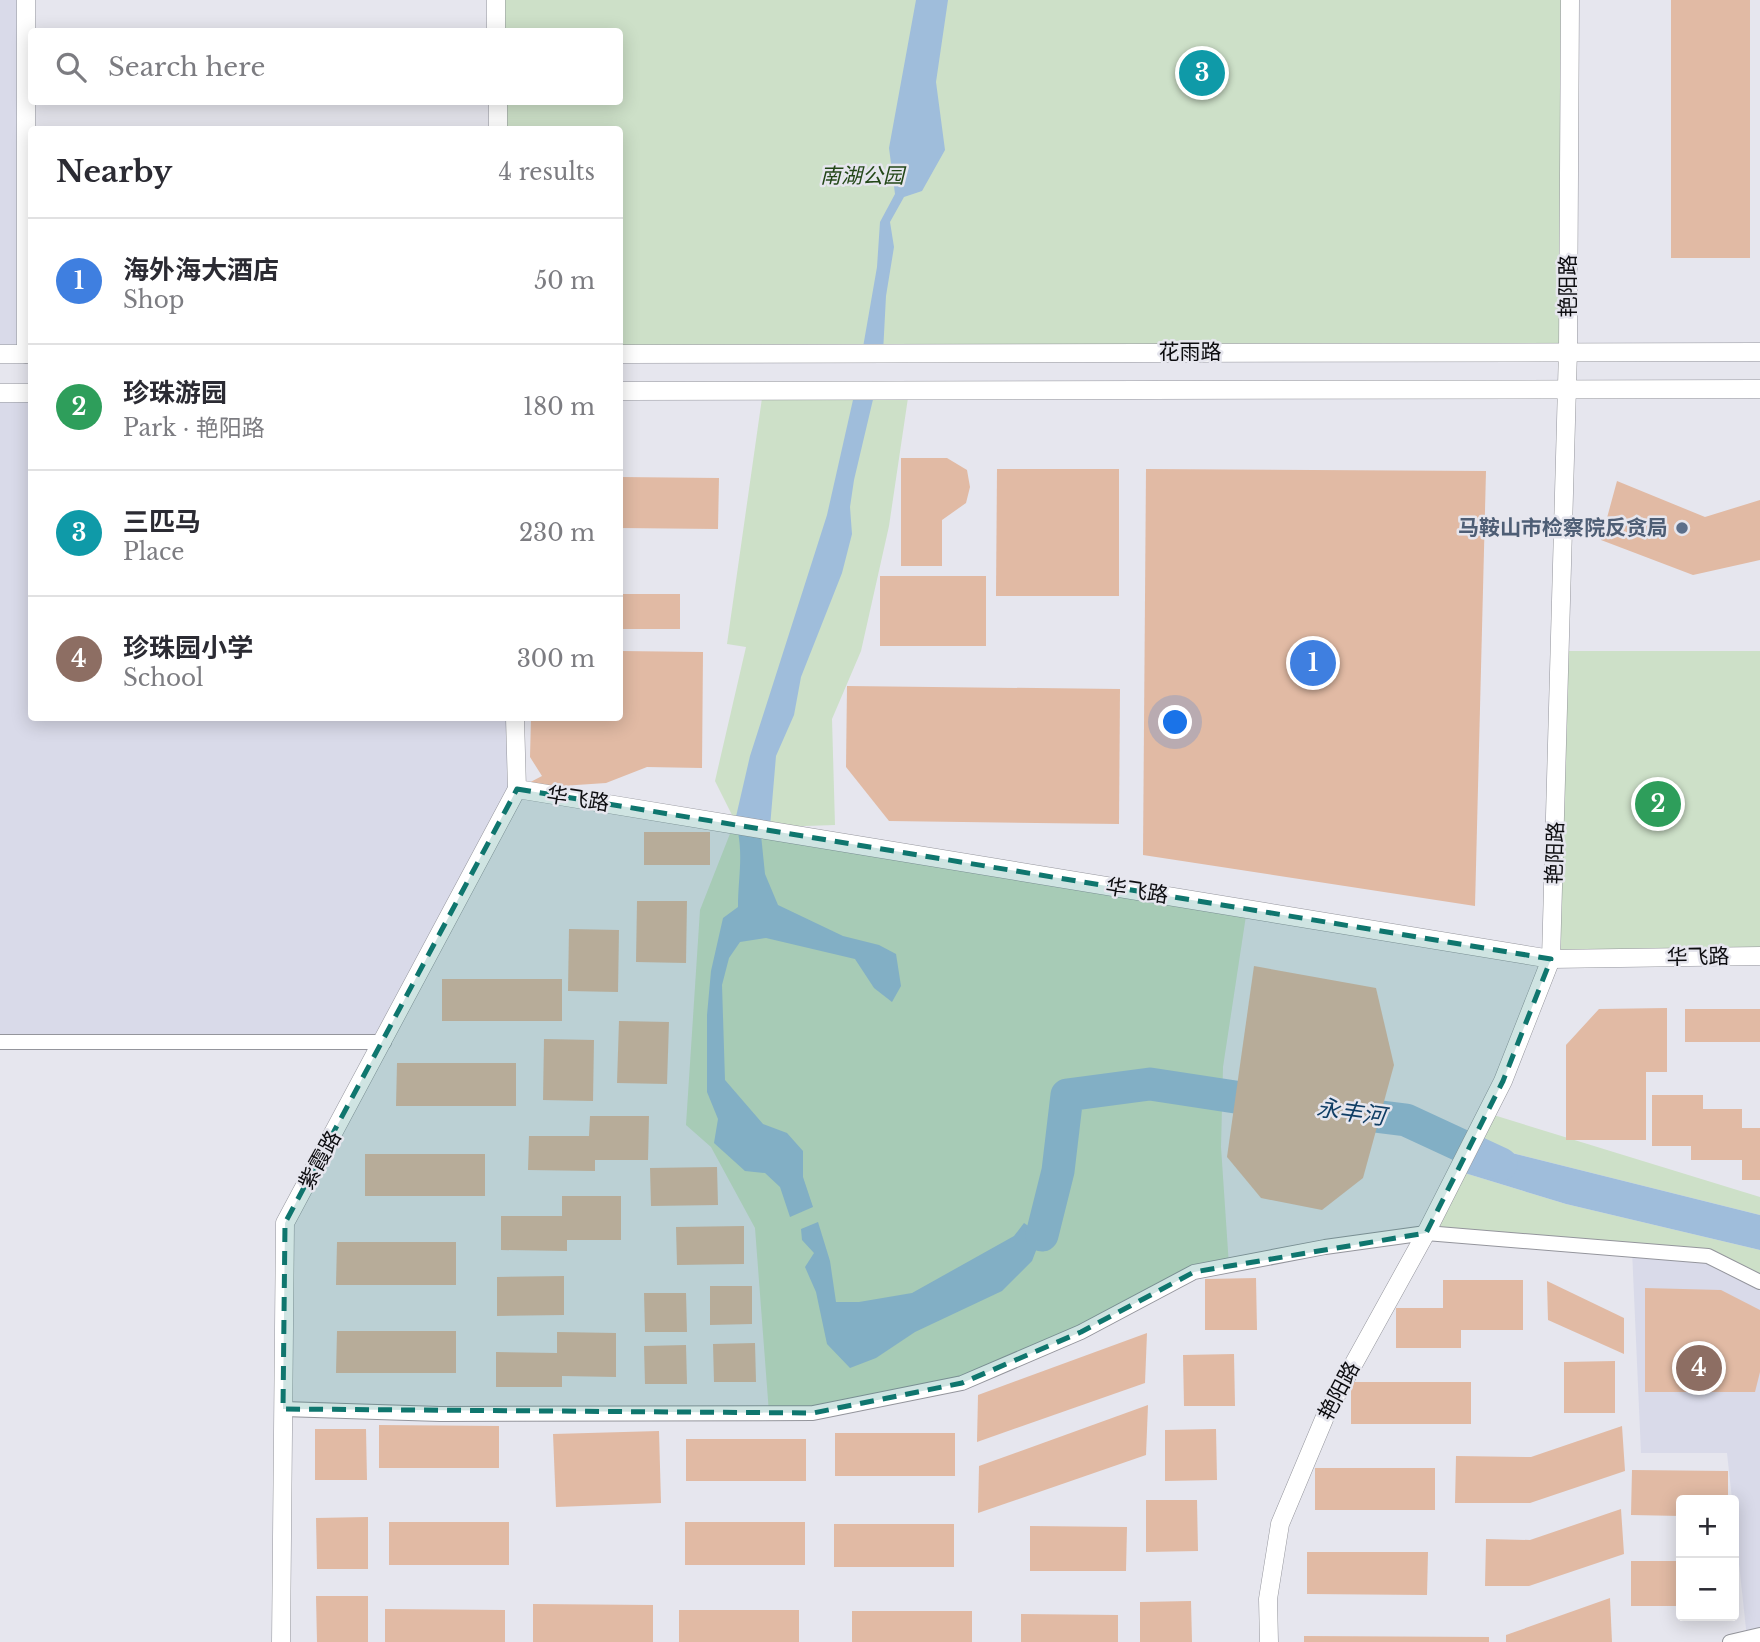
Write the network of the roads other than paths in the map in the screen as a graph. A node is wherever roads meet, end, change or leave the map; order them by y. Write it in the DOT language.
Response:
graph roads {
  1 [pos="26,0"];
  2 [pos="496,0"];
  3 [pos="1570,0"];
  4 [pos="496,28"];
  5 [pos="498,105"];
  6 [pos="498,126"];
  7 [pos="28,236"];
  8 [pos="1568,350"];
  9 [pos="1760,352"];
  10 [pos="0,354"];
  11 [pos="28,354"];
  12 [pos="623,354"];
  13 [pos="1567,389"];
  14 [pos="1760,389"];
  15 [pos="623,391"];
  16 [pos="0,393"];
  17 [pos="28,393"];
  18 [pos="514,721"];
  19 [pos="517,789"];
  20 [pos="1760,956"];
  21 [pos="1551,959"];
  22 [pos="0,1042"];
  23 [pos="384,1042"];
  24 [pos="1426,1233"];
  25 [pos="1760,1282"];
  26 [pos="283,1409"];
  27 [pos="1760,1635"];
  28 [pos="281,1642"];
  29 [pos="1269,1642"];
  30 [pos="1730,1642"];
  1 -- 7 [label="street"];
  2 -- 4 [label="street"];
  3 -- 8 [label="street, 艳阳路"];
  5 -- 6 [label="street"];
  8 -- 9 [label="street, 花雨路"];
  8 -- 12 [label="street, 花雨路"];
  8 -- 13 [label="street, 艳阳路"];
  10 -- 11 [label="street"];
  13 -- 14 [label="street"];
  13 -- 15 [label="street"];
  13 -- 21 [label="street, 艳阳路"];
  16 -- 17 [label="street"];
  18 -- 19 [label="street"];
  19 -- 21 [label="street, 华飞路"];
  19 -- 23 [label="street, 紫霞路"];
  20 -- 21 [label="street, 华飞路"];
  21 -- 24 [label="street, 艳阳路"];
  22 -- 23 [label="street"];
  23 -- 26 [label="street, 紫霞路"];
  24 -- 25 [label="street"];
  24 -- 26 [label="street"];
  24 -- 29 [label="street, 艳阳路"];
  26 -- 28 [label="street, 紫霞路"];
  27 -- 30 [label="street"];
}
